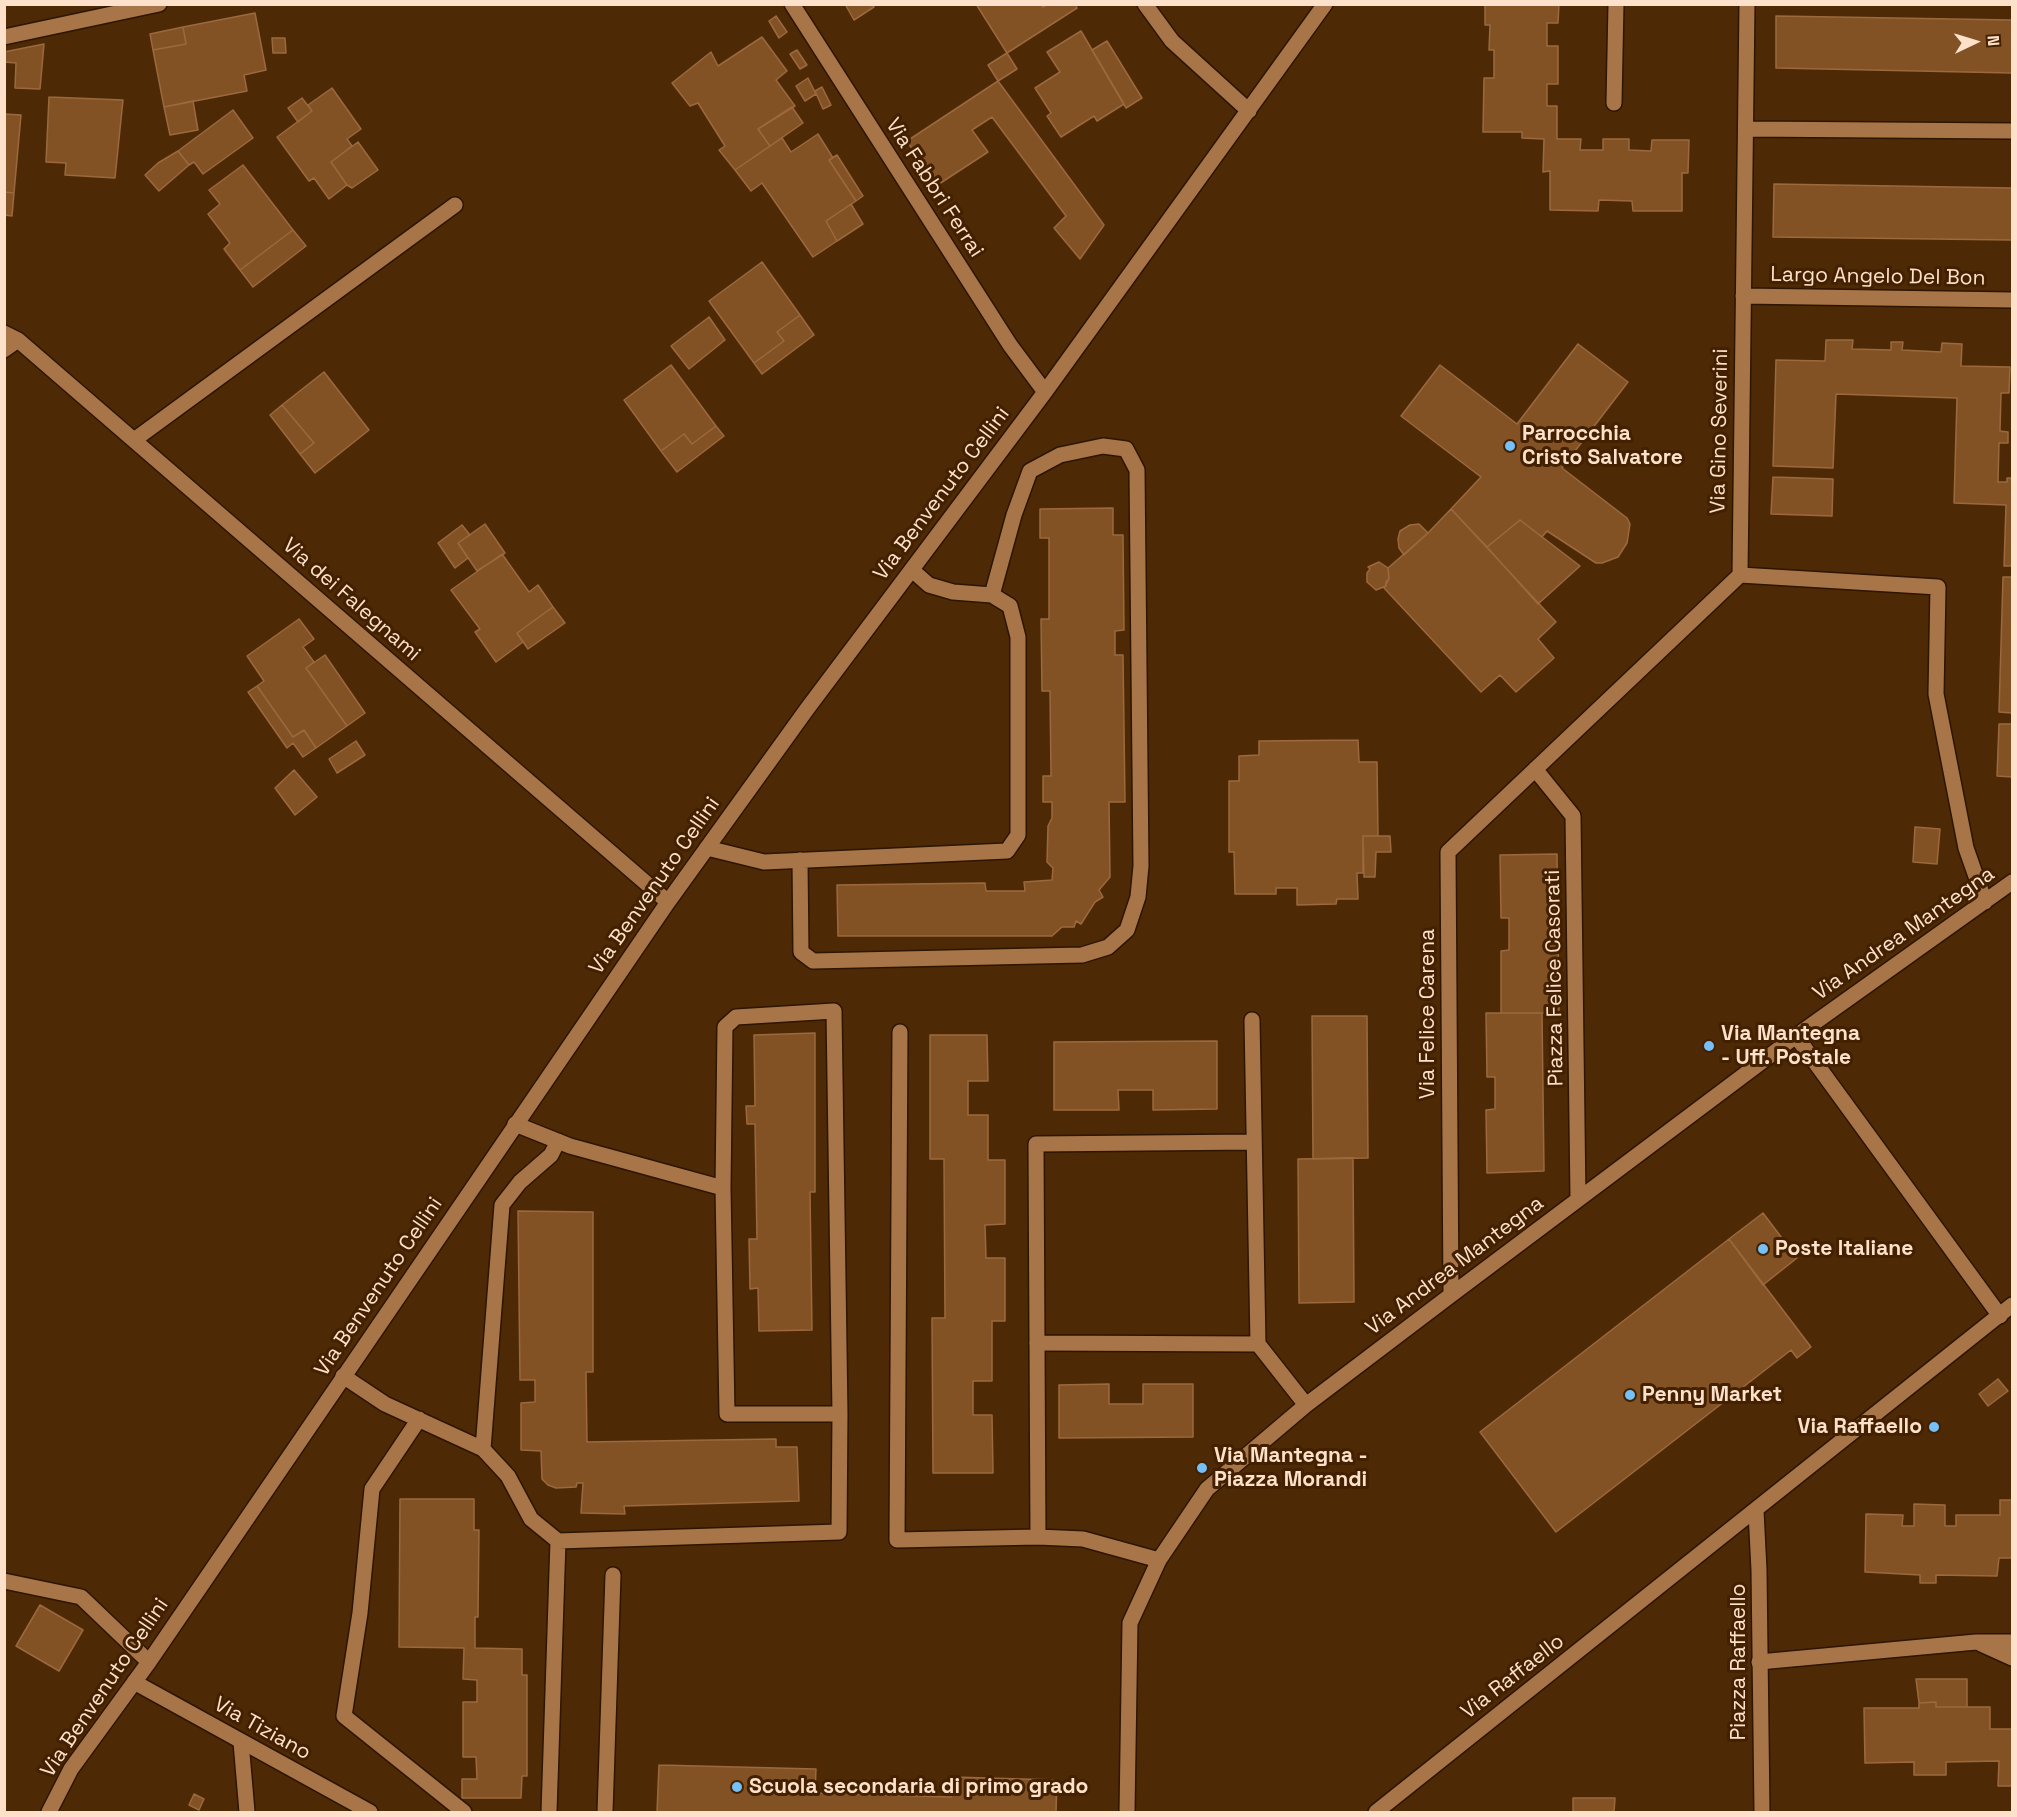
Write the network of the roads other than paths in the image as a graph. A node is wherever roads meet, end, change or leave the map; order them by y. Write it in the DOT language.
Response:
graph roads {
  1 [pos="159,4"];
  2 [pos="792,4"];
  3 [pos="1144,4"];
  4 [pos="1325,4"];
  5 [pos="1616,4"];
  6 [pos="1747,4"];
  7 [pos="4,37"];
  8 [pos="1614,103"];
  9 [pos="1249,111"];
  10 [pos="1746,129"];
  11 [pos="2013,131"];
  12 [pos="455,205"];
  13 [pos="1743,296"];
  14 [pos="2013,300"];
  15 [pos="11,337"];
  16 [pos="4,350"];
  17 [pos="1045,392"];
  18 [pos="134,440"];
  19 [pos="912,570"];
  20 [pos="1740,575"];
  21 [pos="992,596"];
  22 [pos="1535,769"];
  23 [pos="707,848"];
  24 [pos="800,860"];
  25 [pos="2013,882"];
  26 [pos="668,902"];
  27 [pos="1985,902"];
  28 [pos="1252,1020"];
  29 [pos="900,1032"];
  30 [pos="1796,1036"];
  31 [pos="515,1124"];
  32 [pos="558,1141"];
  33 [pos="1253,1142"];
  34 [pos="723,1188"];
  35 [pos="1578,1199"];
  36 [pos="1451,1295"];
  37 [pos="2013,1305"];
  38 [pos="2000,1316"];
  39 [pos="1037,1343"];
  40 [pos="1258,1344"];
  41 [pos="343,1376"];
  42 [pos="1306,1405"];
  43 [pos="840,1414"];
  44 [pos="419,1419"];
  45 [pos="483,1449"];
  46 [pos="1756,1511"];
  47 [pos="1038,1537"];
  48 [pos="558,1541"];
  49 [pos="1159,1560"];
  50 [pos="613,1575"];
  51 [pos="4,1581"];
  52 [pos="1976,1642"];
  53 [pos="2013,1642"];
  54 [pos="2013,1658"];
  55 [pos="149,1662"];
  56 [pos="1759,1662"];
  57 [pos="134,1683"];
  58 [pos="241,1742"];
  59 [pos="49,1812"];
  60 [pos="248,1812"];
  61 [pos="370,1812"];
  62 [pos="464,1812"];
  63 [pos="549,1812"];
  64 [pos="605,1812"];
  65 [pos="1127,1812"];
  66 [pos="1376,1812"];
  67 [pos="1762,1812"];
  1 -- 7 [label="street"];
  2 -- 17 [label="street, Via Fabbri Ferrai"];
  3 -- 9 [label="street"];
  4 -- 9 [label="street, Via Benvenuto Cellini"];
  5 -- 8 [label="street"];
  6 -- 10 [label="street, Via Gino Severini"];
  9 -- 17 [label="street, Via Benvenuto Cellini"];
  10 -- 11 [label="street"];
  10 -- 13 [label="street, Via Gino Severini"];
  12 -- 18 [label="street"];
  13 -- 14 [label="street, Largo Angelo Del Bon"];
  13 -- 20 [label="street, Via Gino Severini"];
  15 -- 16 [label="street"];
  15 -- 18 [label="street, Via dei Falegnami"];
  17 -- 19 [label="street, Via Benvenuto Cellini"];
  18 -- 26 [label="street, Via dei Falegnami"];
  19 -- 21 [label="street"];
  19 -- 23 [label="street, Via Benvenuto Cellini"];
  20 -- 22 [label="street"];
  20 -- 27 [label="street"];
  21 -- 24 [label="street"];
  21 -- 24 [label="street"];
  22 -- 35 [label="street, Piazza Felice Casorati"];
  22 -- 36 [label="street, Via Felice Carena"];
  23 -- 24 [label="street"];
  23 -- 26 [label="street, Via Benvenuto Cellini"];
  25 -- 27 [label="street, Via Andrea Mantegna"];
  26 -- 31 [label="street, Via Benvenuto Cellini"];
  27 -- 30 [label="street, Via Andrea Mantegna"];
  28 -- 33 [label="street"];
  29 -- 47 [label="street"];
  30 -- 35 [label="street, Via Andrea Mantegna"];
  30 -- 38 [label="street"];
  31 -- 32 [label="street"];
  31 -- 41 [label="street, Via Benvenuto Cellini"];
  32 -- 34 [label="street"];
  32 -- 45 [label="street"];
  33 -- 39 [label="street"];
  33 -- 40 [label="street"];
  34 -- 43 [label="street"];
  34 -- 43 [label="street"];
  35 -- 36 [label="street, Via Andrea Mantegna"];
  36 -- 42 [label="street, Via Andrea Mantegna"];
  37 -- 38 [label="street, Via Raffaello"];
  38 -- 46 [label="street, Via Raffaello"];
  39 -- 40 [label="street"];
  39 -- 47 [label="street"];
  40 -- 42 [label="street"];
  41 -- 44 [label="street"];
  41 -- 55 [label="street, Via Benvenuto Cellini"];
  42 -- 49 [label="street, Via Andrea Mantegna"];
  43 -- 48 [label="street"];
  44 -- 45 [label="street"];
  44 -- 62 [label="street"];
  45 -- 48 [label="street"];
  46 -- 56 [label="street, Piazza Raffaello"];
  46 -- 66 [label="street, Via Raffaello"];
  47 -- 49 [label="street"];
  48 -- 63 [label="street"];
  49 -- 65 [label="street, Via Andrea Mantegna"];
  50 -- 64 [label="street"];
  51 -- 55 [label="street"];
  52 -- 53 [label="street"];
  52 -- 54 [label="street"];
  52 -- 56 [label="street"];
  55 -- 57 [label="street, Via Benvenuto Cellini"];
  56 -- 67 [label="street, Piazza Raffaello"];
  57 -- 58 [label="street, Via Tiziano"];
  57 -- 59 [label="street, Via Benvenuto Cellini"];
  58 -- 60 [label="street"];
  58 -- 61 [label="street, Via Tiziano"];
}
